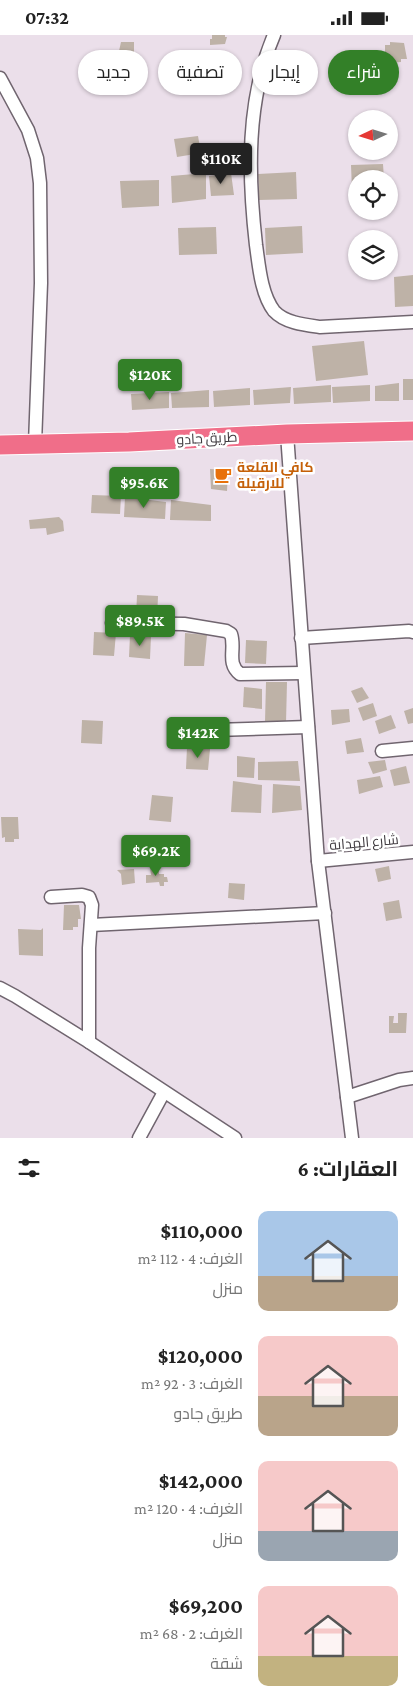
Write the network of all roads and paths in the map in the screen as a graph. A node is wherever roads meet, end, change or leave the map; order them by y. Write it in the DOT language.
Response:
graph roads {
  1 [pos="274,35"];
  2 [pos="0,78"];
  3 [pos="413,322"];
  4 [pos="413,431"];
  5 [pos="287,434"];
  6 [pos="35,444"];
  7 [pos="0,445"];
  8 [pos="112,623"];
  9 [pos="413,632"];
  10 [pos="301,638"];
  11 [pos="303,673"];
  12 [pos="308,727"];
  13 [pos="215,730"];
  14 [pos="413,748"];
  15 [pos="382,751"];
  16 [pos="413,852"];
  17 [pos="318,861"];
  18 [pos="51,897"];
  19 [pos="325,913"];
  20 [pos="90,925"];
  21 [pos="0,988"];
  22 [pos="89,1042"];
  23 [pos="413,1078"];
  24 [pos="164,1092"];
  25 [pos="347,1097"];
  26 [pos="139,1138"];
  27 [pos="235,1138"];
  28 [pos="352,1138"];
  1 -- 3 [label="street"];
  2 -- 6 [label="street"];
  4 -- 5 [label="highway, طريق جادو"];
  5 -- 6 [label="highway, طريق جادو"];
  5 -- 10 [label="street"];
  6 -- 7 [label="highway, طريق جادو"];
  8 -- 11 [label="street"];
  9 -- 10 [label="street"];
  10 -- 11 [label="street"];
  11 -- 12 [label="street"];
  12 -- 13 [label="street"];
  12 -- 17 [label="street"];
  14 -- 15 [label="street"];
  16 -- 17 [label="street, شارع الهداية"];
  17 -- 19 [label="street"];
  18 -- 20 [label="street"];
  19 -- 20 [label="street"];
  19 -- 25 [label="street"];
  20 -- 22 [label="street"];
  21 -- 22 [label="street"];
  22 -- 24 [label="street"];
  23 -- 25 [label="street"];
  24 -- 26 [label="street"];
  24 -- 27 [label="street"];
  25 -- 28 [label="street"];
}
